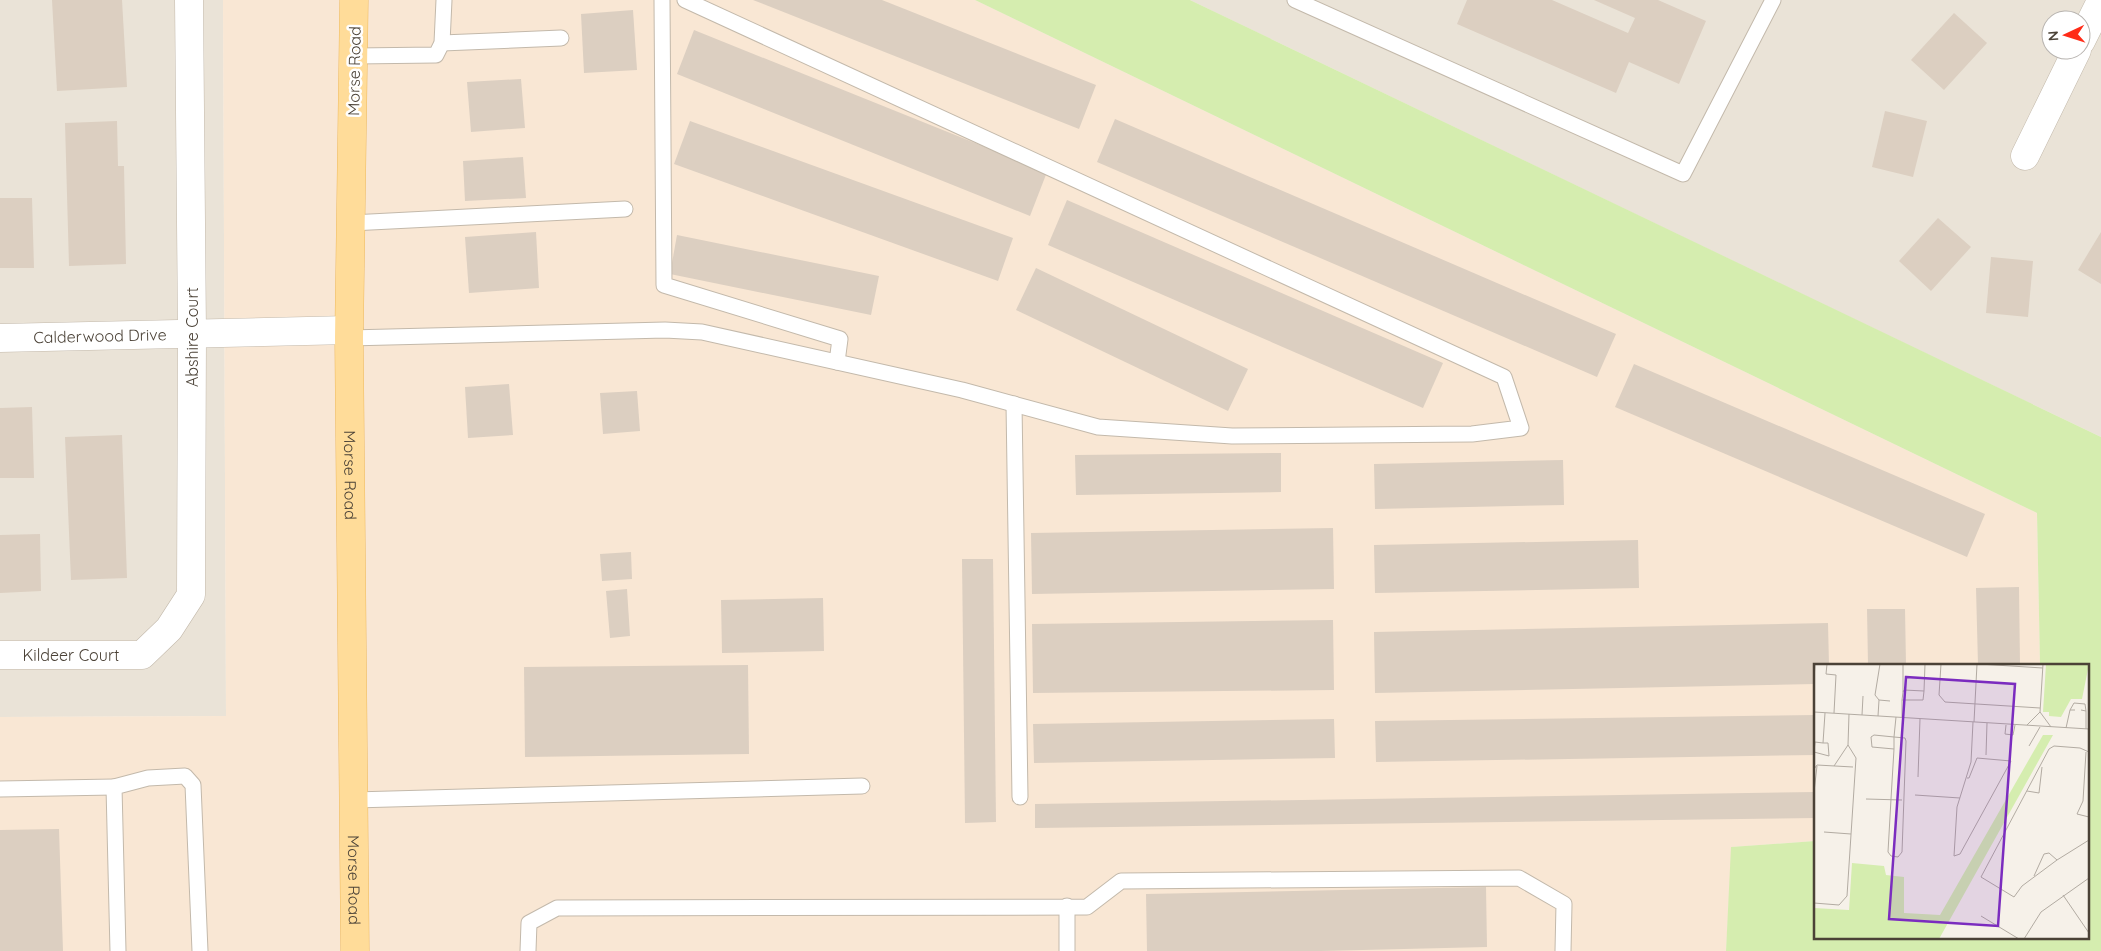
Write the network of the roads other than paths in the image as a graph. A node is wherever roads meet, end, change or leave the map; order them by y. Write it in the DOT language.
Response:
graph roads {
  1 [pos="189,0"];
  2 [pos="354,0"];
  3 [pos="444,0"];
  4 [pos="662,0"];
  5 [pos="685,0"];
  6 [pos="1295,0"];
  7 [pos="1773,0"];
  8 [pos="2101,1"];
  9 [pos="2091,21"];
  10 [pos="561,38"];
  11 [pos="442,43"];
  12 [pos="355,56"];
  13 [pos="2072,60"];
  14 [pos="2025,156"];
  15 [pos="625,209"];
  16 [pos="351,223"];
  17 [pos="192,333"];
  18 [pos="349,334"];
  19 [pos="0,338"];
  20 [pos="837,362"];
  21 [pos="1014,404"];
  22 [pos="0,655"];
  23 [pos="142,655"];
  24 [pos="862,786"];
  25 [pos="114,787"];
  26 [pos="0,789"];
  27 [pos="1020,797"];
  28 [pos="354,800"];
  29 [pos="1067,906"];
  30 [pos="118,951"];
  31 [pos="200,951"];
  32 [pos="355,951"];
  33 [pos="528,951"];
  34 [pos="1067,951"];
  35 [pos="1563,951"];
  1 -- 17 [label="street, Abshire Court"];
  2 -- 12 [label="main road, Morse Road"];
  3 -- 11 [label="lane"];
  4 -- 20 [label="lane"];
  5 -- 21 [label="lane"];
  6 -- 7 [label="lane"];
  8 -- 9 [label="street"];
  10 -- 11 [label="lane"];
  11 -- 12 [label="lane"];
  12 -- 16 [label="main road, Morse Road"];
  13 -- 14 [label="street"];
  15 -- 16 [label="lane"];
  16 -- 18 [label="main road, Morse Road"];
  17 -- 18 [label="street, Calderwood Drive"];
  17 -- 19 [label="street, Calderwood Drive"];
  17 -- 23 [label="street, Abshire Court"];
  18 -- 20 [label="lane"];
  18 -- 28 [label="main road, Morse Road"];
  20 -- 21 [label="lane"];
  21 -- 27 [label="lane"];
  22 -- 23 [label="street, Kildeer Court"];
  24 -- 28 [label="lane"];
  25 -- 26 [label="lane"];
  25 -- 30 [label="lane"];
  25 -- 31 [label="lane"];
  28 -- 32 [label="main road, Morse Road"];
  29 -- 33 [label="lane"];
  29 -- 34 [label="lane"];
  29 -- 35 [label="lane"];
}
